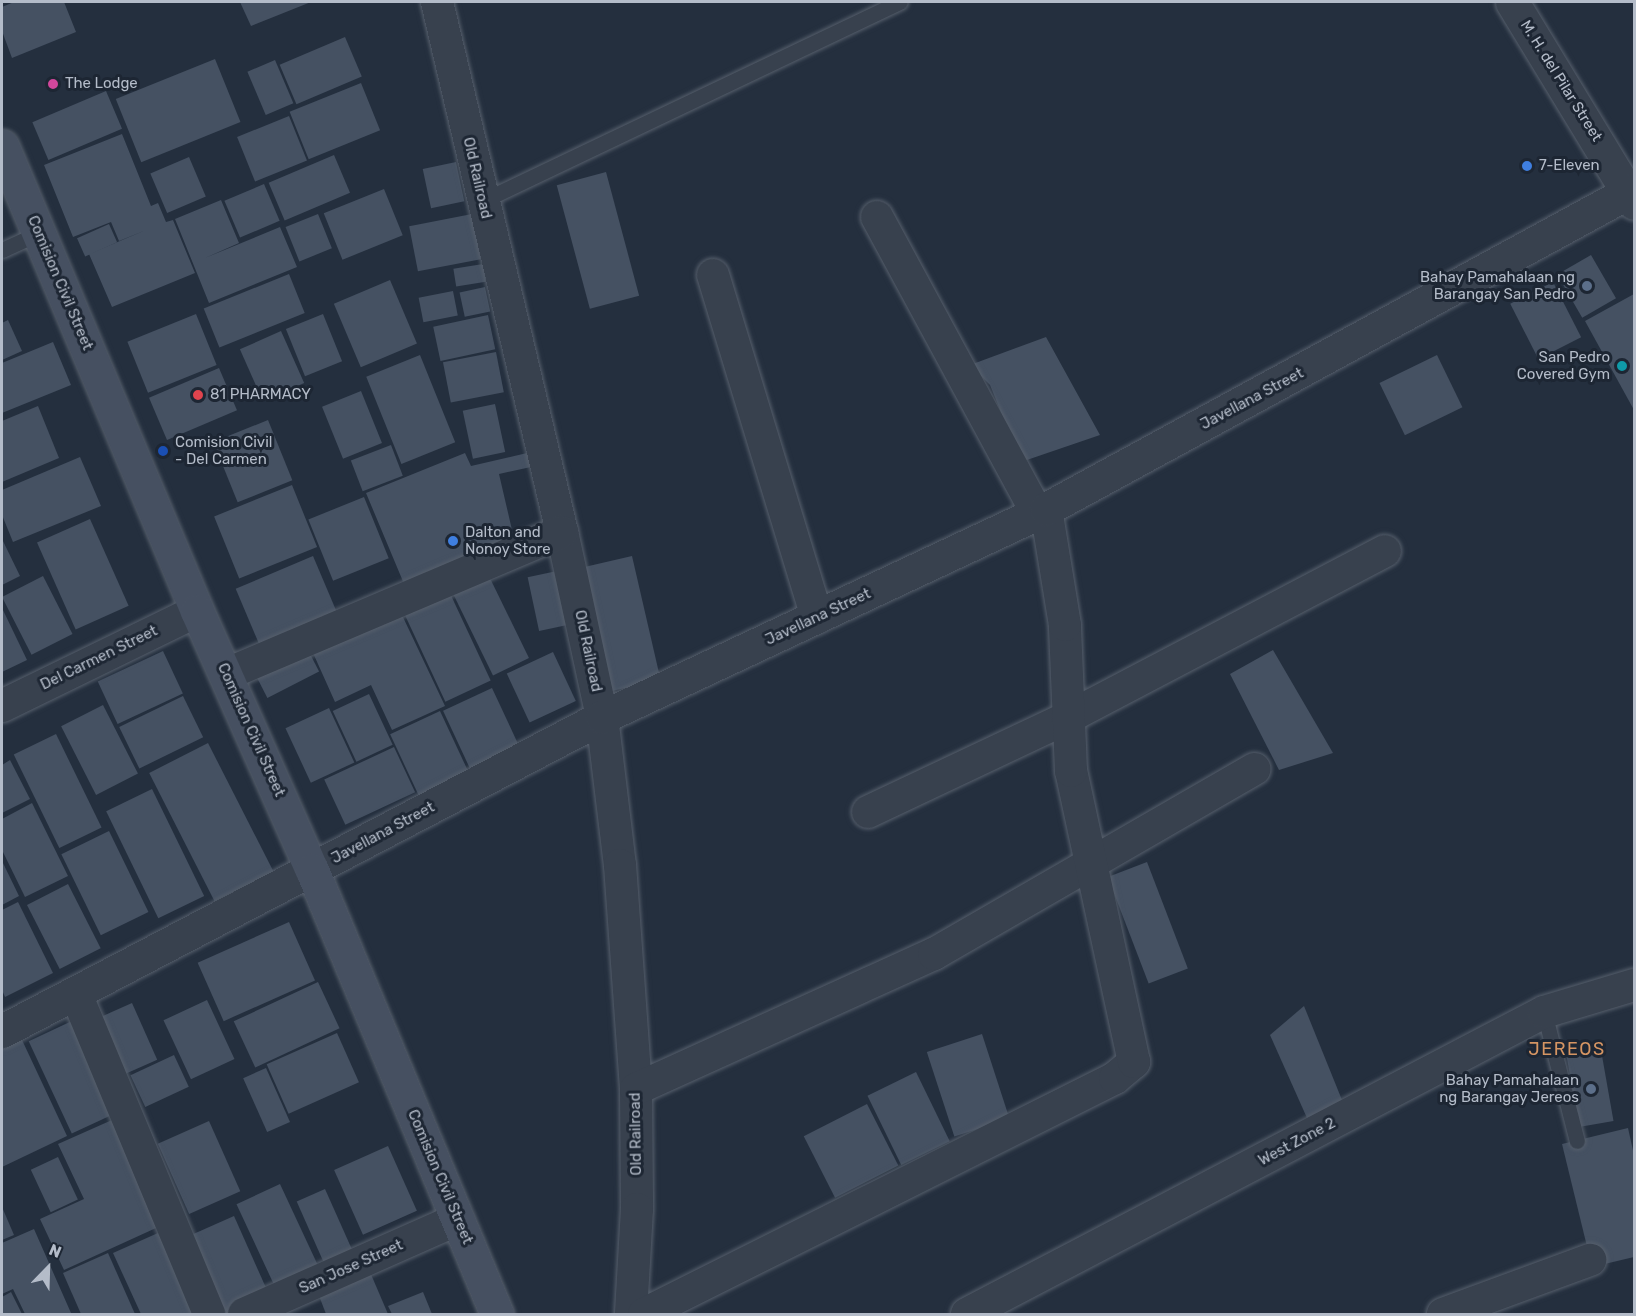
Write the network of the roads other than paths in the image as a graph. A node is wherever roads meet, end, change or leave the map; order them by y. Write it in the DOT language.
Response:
graph roads {
  1 [pos="437,2"];
  2 [pos="900,2"];
  3 [pos="1512,2"];
  4 [pos="2,146"];
  5 [pos="1633,195"];
  6 [pos="482,201"];
  7 [pos="877,217"];
  8 [pos="39,233"];
  9 [pos="2,250"];
  10 [pos="713,275"];
  11 [pos="1041,511"];
  12 [pos="562,532"];
  13 [pos="1385,551"];
  14 [pos="197,610"];
  15 [pos="817,618"];
  16 [pos="228,674"];
  17 [pos="2,706"];
  18 [pos="602,717"];
  19 [pos="1067,718"];
  20 [pos="1254,769"];
  21 [pos="868,812"];
  22 [pos="1090,867"];
  23 [pos="312,870"];
  24 [pos="1635,986"];
  25 [pos="76,994"];
  26 [pos="1544,1012"];
  27 [pos="2,1031"];
  28 [pos="636,1089"];
  29 [pos="1577,1141"];
  30 [pos="458,1219"];
  31 [pos="1590,1260"];
  32 [pos="209,1314"];
  33 [pos="244,1314"];
  34 [pos="497,1314"];
  35 [pos="631,1314"];
  36 [pos="645,1314"];
  37 [pos="967,1314"];
  38 [pos="1443,1314"];
  1 -- 6 [label="street, Old Railroad"];
  2 -- 6 [label="lane"];
  3 -- 5 [label="street, M. H. del Pilar Street"];
  4 -- 8 [label="main road, Comision Civil Street"];
  5 -- 11 [label="street, Javellana Street"];
  6 -- 12 [label="street, Old Railroad"];
  7 -- 11 [label="street"];
  8 -- 9 [label="lane"];
  8 -- 14 [label="main road, Comision Civil Street"];
  10 -- 15 [label="street"];
  11 -- 15 [label="street, Javellana Street"];
  11 -- 19 [label="street"];
  12 -- 16 [label="street"];
  12 -- 18 [label="street, Old Railroad"];
  13 -- 19 [label="street"];
  14 -- 16 [label="main road, Comision Civil Street"];
  14 -- 17 [label="street, Del Carmen Street"];
  15 -- 18 [label="street, Javellana Street"];
  16 -- 23 [label="main road, Comision Civil Street"];
  18 -- 23 [label="street, Javellana Street"];
  18 -- 28 [label="street, Old Railroad"];
  19 -- 21 [label="street"];
  19 -- 22 [label="street"];
  20 -- 22 [label="street"];
  22 -- 28 [label="street"];
  22 -- 36 [label="street"];
  23 -- 25 [label="street, Javellana Street"];
  23 -- 30 [label="main road, Comision Civil Street"];
  24 -- 26 [label="street, West Zone 2"];
  25 -- 27 [label="street, Javellana Street"];
  25 -- 32 [label="street"];
  26 -- 29 [label="lane"];
  26 -- 37 [label="street, West Zone 2"];
  28 -- 35 [label="street, Old Railroad"];
  30 -- 33 [label="street, San Jose Street"];
  30 -- 34 [label="main road, Comision Civil Street"];
  31 -- 38 [label="street"];
}
